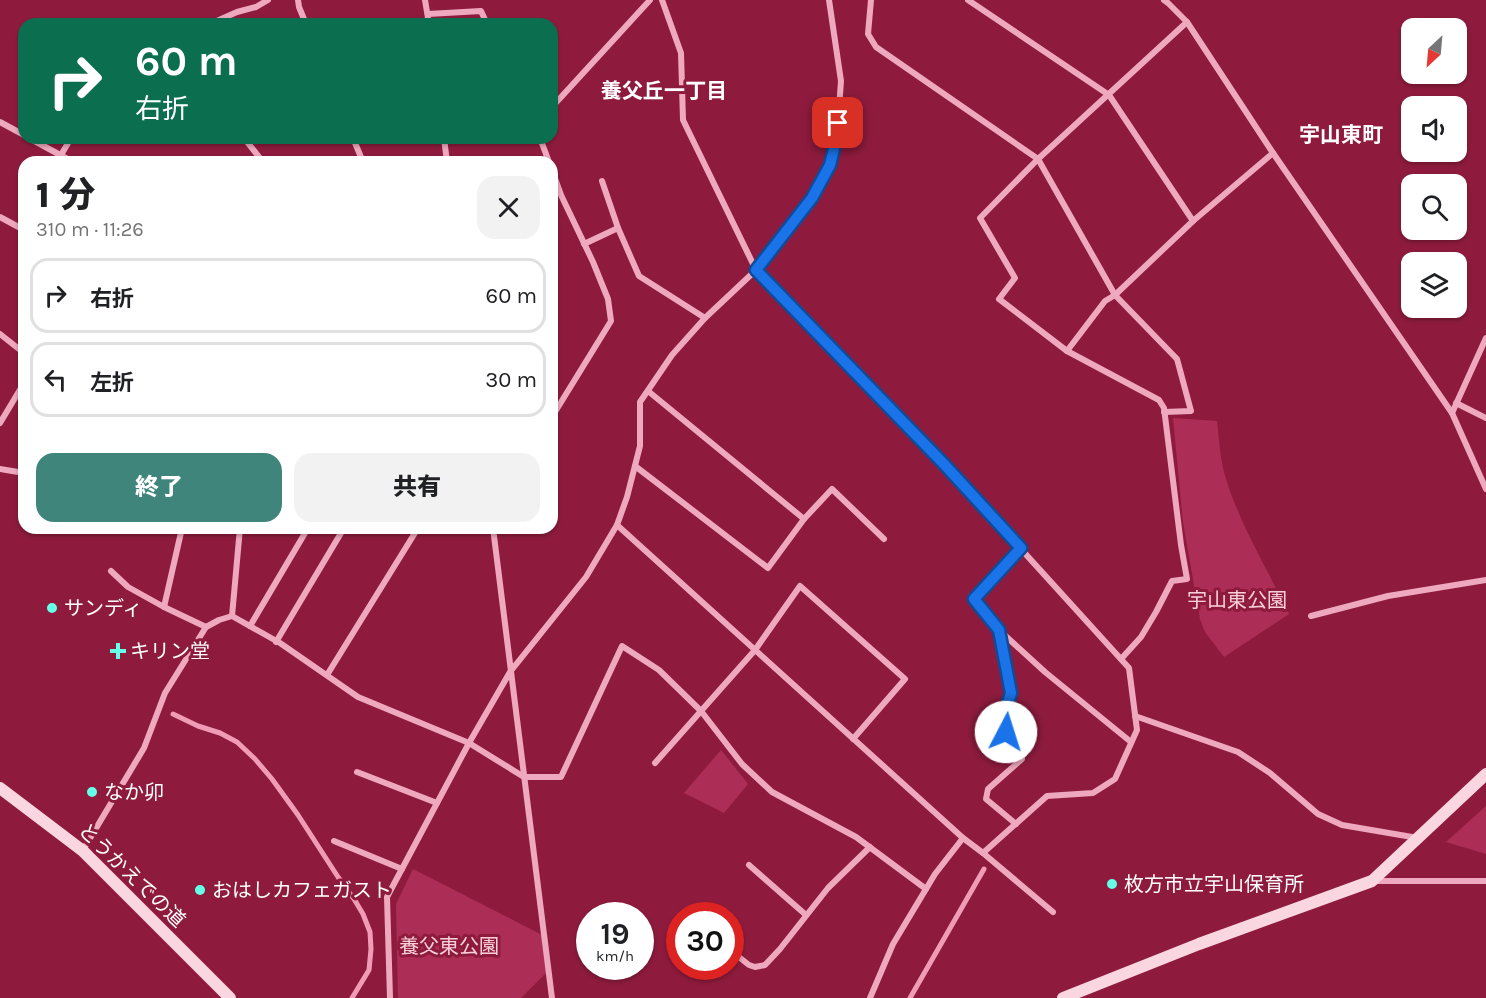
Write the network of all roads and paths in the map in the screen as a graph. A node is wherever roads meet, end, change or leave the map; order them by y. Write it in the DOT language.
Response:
graph roads {
  1 [pos="268,0"];
  2 [pos="298,0"];
  3 [pos="425,0"];
  4 [pos="650,0"];
  5 [pos="662,0"];
  6 [pos="829,0"];
  7 [pos="871,0"];
  8 [pos="968,0"];
  9 [pos="1164,0"];
  10 [pos="428,14"];
  11 [pos="224,18"];
  12 [pos="304,18"];
  13 [pos="428,18"];
  14 [pos="484,18"];
  15 [pos="1187,22"];
  16 [pos="1109,95"];
  17 [pos="558,100"];
  18 [pos="0,122"];
  19 [pos="18,132"];
  20 [pos="40,144"];
  21 [pos="67,144"];
  22 [pos="249,144"];
  23 [pos="1273,153"];
  24 [pos="61,155"];
  25 [pos="258,156"];
  26 [pos="1038,159"];
  27 [pos="602,181"];
  28 [pos="558,187"];
  29 [pos="0,217"];
  30 [pos="1193,221"];
  31 [pos="18,227"];
  32 [pos="618,228"];
  33 [pos="584,244"];
  34 [pos="756,270"];
  35 [pos="1115,295"];
  36 [pos="705,318"];
  37 [pos="0,334"];
  38 [pos="1486,338"];
  39 [pos="18,349"];
  40 [pos="1067,351"];
  41 [pos="648,391"];
  42 [pos="18,393"];
  43 [pos="1456,403"];
  44 [pos="558,407"];
  45 [pos="1164,412"];
  46 [pos="1452,413"];
  47 [pos="1486,417"];
  48 [pos="0,423"];
  49 [pos="635,466"];
  50 [pos="0,469"];
  51 [pos="18,472"];
  52 [pos="1486,489"];
  53 [pos="804,519"];
  54 [pos="617,525"];
  55 [pos="181,534"];
  56 [pos="239,534"];
  57 [pos="304,534"];
  58 [pos="340,534"];
  59 [pos="414,534"];
  60 [pos="494,534"];
  61 [pos="884,539"];
  62 [pos="1021,548"];
  63 [pos="111,571"];
  64 [pos="1486,580"];
  65 [pos="164,607"];
  66 [pos="232,615"];
  67 [pos="1311,616"];
  68 [pos="250,626"];
  69 [pos="206,627"];
  70 [pos="999,630"];
  71 [pos="276,642"];
  72 [pos="755,650"];
  73 [pos="1121,659"];
  74 [pos="510,672"];
  75 [pos="327,675"];
  76 [pos="700,711"];
  77 [pos="1135,716"];
  78 [pos="853,739"];
  79 [pos="1131,742"];
  80 [pos="469,743"];
  81 [pos="655,763"];
  82 [pos="357,772"];
  83 [pos="1486,774"];
  84 [pos="524,777"];
  85 [pos="0,788"];
  86 [pos="437,803"];
  87 [pos="1016,824"];
  88 [pos="963,838"];
  89 [pos="1419,838"];
  90 [pos="334,842"];
  91 [pos="870,847"];
  92 [pos="83,851"];
  93 [pos="983,853"];
  94 [pos="749,865"];
  95 [pos="402,869"];
  96 [pos="1372,881"];
  97 [pos="1486,881"];
  98 [pos="926,889"];
  99 [pos="1053,912"];
  100 [pos="806,915"];
  101 [pos="744,961"];
  102 [pos="230,998"];
  103 [pos="390,998"];
  104 [pos="552,998"];
  105 [pos="870,998"];
  106 [pos="1063,998"];
  1 -- 11 [label="street"];
  2 -- 12 [label="street"];
  3 -- 10 [label="street"];
  4 -- 17 [label="street"];
  5 -- 34 [label="street"];
  6 -- 34 [label="street"];
  7 -- 26 [label="street"];
  8 -- 16 [label="street"];
  9 -- 15 [label="street"];
  10 -- 13 [label="street"];
  10 -- 14 [label="street"];
  15 -- 16 [label="street"];
  15 -- 23 [label="street"];
  16 -- 26 [label="street"];
  16 -- 30 [label="street"];
  18 -- 19 [label="street"];
  20 -- 24 [label="street"];
  21 -- 24 [label="street"];
  22 -- 25 [label="street"];
  23 -- 30 [label="street"];
  23 -- 46 [label="street"];
  26 -- 35 [label="street"];
  26 -- 40 [label="street"];
  27 -- 32 [label="street"];
  28 -- 33 [label="street"];
  29 -- 31 [label="street"];
  30 -- 35 [label="street"];
  32 -- 33 [label="street"];
  32 -- 36 [label="street"];
  33 -- 44 [label="street"];
  34 -- 36 [label="street"];
  34 -- 62 [label="street"];
  35 -- 40 [label="street"];
  35 -- 45 [label="street"];
  36 -- 41 [label="street"];
  37 -- 39 [label="street"];
  38 -- 43 [label="street"];
  40 -- 45 [label="street"];
  41 -- 49 [label="street"];
  41 -- 53 [label="street"];
  42 -- 48 [label="street"];
  43 -- 46 [label="street"];
  43 -- 47 [label="street"];
  45 -- 73 [label="street"];
  46 -- 52 [label="street"];
  49 -- 53 [label="street"];
  49 -- 54 [label="street"];
  50 -- 51 [label="street"];
  53 -- 61 [label="street"];
  54 -- 72 [label="street"];
  54 -- 74 [label="street"];
  55 -- 65 [label="street"];
  56 -- 66 [label="street"];
  57 -- 68 [label="street"];
  58 -- 71 [label="street"];
  59 -- 75 [label="street"];
  60 -- 74 [label="street"];
  62 -- 70 [label="street"];
  62 -- 73 [label="street"];
  63 -- 65 [label="street"];
  64 -- 67 [label="street"];
  65 -- 69 [label="street"];
  66 -- 68 [label="street"];
  66 -- 69 [label="street"];
  68 -- 71 [label="street"];
  69 -- 92 [label="street"];
  70 -- 79 [label="street"];
  70 -- 87 [label="street"];
  71 -- 75 [label="street"];
  72 -- 76 [label="street"];
  72 -- 78 [label="street"];
  72 -- 78 [label="street"];
  73 -- 77 [label="street"];
  74 -- 80 [label="street"];
  74 -- 84 [label="street"];
  75 -- 80 [label="street"];
  76 -- 81 [label="street"];
  76 -- 84 [label="street"];
  76 -- 91 [label="street"];
  77 -- 79 [label="street"];
  77 -- 89 [label="street"];
  78 -- 88 [label="street"];
  79 -- 87 [label="street"];
  80 -- 84 [label="street"];
  80 -- 86 [label="street"];
  82 -- 86 [label="street"];
  83 -- 89 [label="street"];
  84 -- 104 [label="street"];
  85 -- 92 [label="street, とうかえでの道"];
  86 -- 95 [label="street"];
  87 -- 93 [label="street"];
  88 -- 93 [label="street"];
  88 -- 98 [label="street"];
  89 -- 96 [label="street"];
  90 -- 95 [label="street"];
  91 -- 98 [label="street"];
  91 -- 100 [label="street"];
  92 -- 102 [label="street, とうかえでの道"];
  93 -- 99 [label="street"];
  94 -- 100 [label="street"];
  95 -- 103 [label="street"];
  96 -- 97 [label="street"];
  96 -- 106 [label="street"];
  98 -- 105 [label="street"];
  100 -- 101 [label="street"];
}
